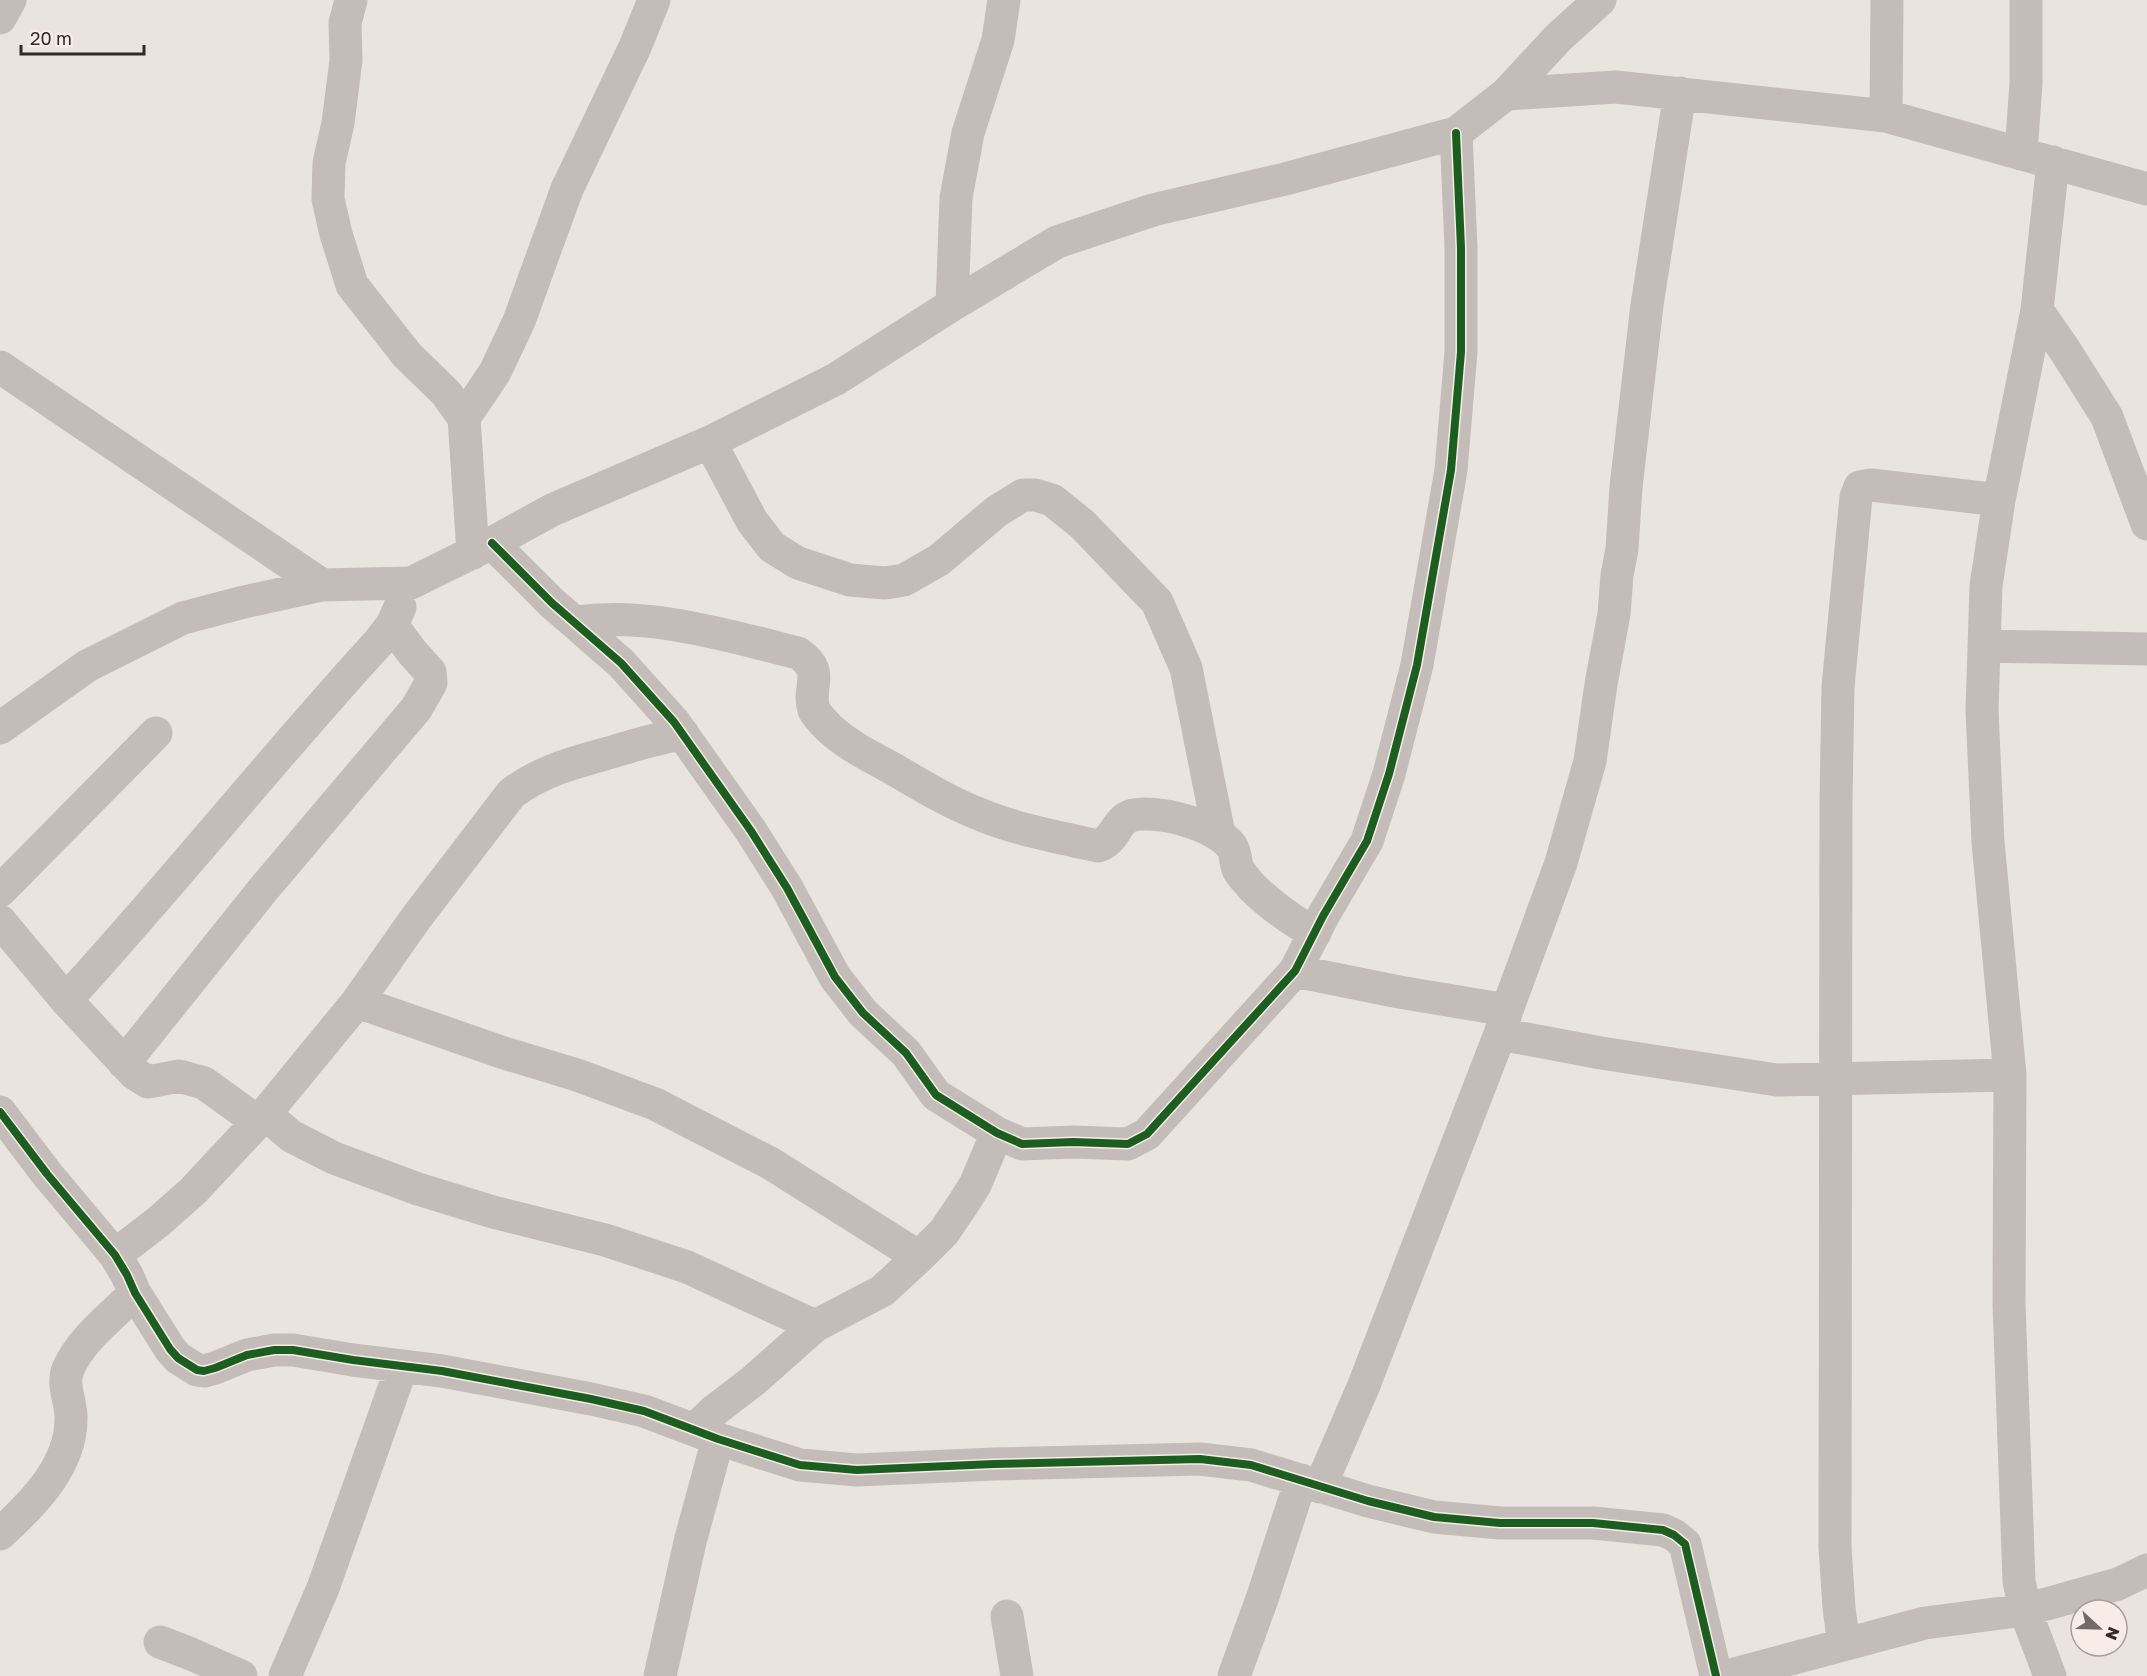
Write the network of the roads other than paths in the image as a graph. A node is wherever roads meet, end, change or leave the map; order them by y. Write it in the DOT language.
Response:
graph roads {
  1 [pos="10,0"];
  2 [pos="351,0"];
  3 [pos="654,0"];
  4 [pos="1004,0"];
  5 [pos="1600,0"];
  6 [pos="1887,0"];
  7 [pos="2025,0"];
  8 [pos="0,18"];
  9 [pos="1680,93"];
  10 [pos="1506,94"];
  11 [pos="1886,116"];
  12 [pos="1456,133"];
  13 [pos="2020,154"];
  14 [pos="2053,162"];
  15 [pos="2147,189"];
  16 [pos="952,305"];
  17 [pos="2037,310"];
  18 [pos="0,367"];
  19 [pos="464,418"];
  20 [pos="710,442"];
  21 [pos="1999,500"];
  22 [pos="2147,524"];
  23 [pos="483,548"];
  24 [pos="411,583"];
  25 [pos="321,585"];
  26 [pos="576,622"];
  27 [pos="392,625"];
  28 [pos="1985,646"];
  29 [pos="2147,649"];
  30 [pos="0,728"];
  31 [pos="156,732"];
  32 [pos="683,734"];
  33 [pos="1219,834"];
  34 [pos="0,891"];
  35 [pos="0,921"];
  36 [pos="1315,933"];
  37 [pos="1295,971"];
  38 [pos="66,1000"];
  39 [pos="357,1002"];
  40 [pos="1504,1022"];
  41 [pos="124,1063"];
  42 [pos="2010,1075"];
  43 [pos="1836,1079"];
  44 [pos="0,1112"];
  45 [pos="261,1118"];
  46 [pos="997,1133"];
  47 [pos="115,1255"];
  48 [pos="919,1257"];
  49 [pos="135,1293"];
  50 [pos="815,1326"];
  51 [pos="402,1366"];
  52 [pos="706,1434"];
  53 [pos="1310,1483"];
  54 [pos="0,1534"];
  55 [pos="2147,1570"];
  56 [pos="2025,1610"];
  57 [pos="1007,1616"];
  58 [pos="160,1642"];
  59 [pos="1844,1646"];
  60 [pos="241,1676"];
  61 [pos="285,1676"];
  62 [pos="660,1676"];
  63 [pos="1017,1676"];
  64 [pos="1234,1676"];
  65 [pos="1716,1676"];
  66 [pos="1726,1676"];
  67 [pos="2050,1676"];
  1 -- 8 [label="street"];
  2 -- 19 [label="street"];
  3 -- 19 [label="street"];
  4 -- 16 [label="street"];
  5 -- 10 [label="street"];
  6 -- 11 [label="street"];
  7 -- 13 [label="street"];
  9 -- 10 [label="street"];
  9 -- 11 [label="street"];
  9 -- 40 [label="street"];
  10 -- 12 [label="street"];
  11 -- 13 [label="street"];
  12 -- 16 [label="street"];
  12 -- 36 [label="street"];
  13 -- 14 [label="street"];
  14 -- 15 [label="street"];
  14 -- 17 [label="street"];
  16 -- 20 [label="street"];
  17 -- 21 [label="street"];
  17 -- 22 [label="street"];
  18 -- 25 [label="street"];
  19 -- 23 [label="street"];
  20 -- 23 [label="street"];
  20 -- 33 [label="street"];
  21 -- 28 [label="street"];
  21 -- 43 [label="street"];
  23 -- 24 [label="street"];
  23 -- 26 [label="street"];
  24 -- 25 [label="street"];
  24 -- 27 [label="street"];
  25 -- 30 [label="street"];
  26 -- 32 [label="street"];
  26 -- 33 [label="street"];
  27 -- 38 [label="street"];
  27 -- 41 [label="street"];
  28 -- 29 [label="street"];
  28 -- 42 [label="street"];
  31 -- 34 [label="street"];
  32 -- 39 [label="street"];
  32 -- 46 [label="street"];
  33 -- 36 [label="street"];
  35 -- 38 [label="street"];
  36 -- 37 [label="street"];
  37 -- 40 [label="street"];
  37 -- 46 [label="street"];
  38 -- 41 [label="street"];
  39 -- 45 [label="street"];
  39 -- 48 [label="street"];
  40 -- 43 [label="street"];
  40 -- 53 [label="street"];
  41 -- 45 [label="street"];
  42 -- 43 [label="street"];
  42 -- 56 [label="street"];
  43 -- 59 [label="street"];
  44 -- 47 [label="street"];
  45 -- 47 [label="street"];
  45 -- 50 [label="street"];
  46 -- 48 [label="street"];
  47 -- 49 [label="street"];
  48 -- 50 [label="street"];
  49 -- 51 [label="street"];
  49 -- 54 [label="street"];
  50 -- 52 [label="street"];
  51 -- 52 [label="street"];
  51 -- 61 [label="street"];
  52 -- 53 [label="street"];
  52 -- 62 [label="street"];
  53 -- 64 [label="street"];
  53 -- 65 [label="street"];
  55 -- 56 [label="street"];
  56 -- 59 [label="street"];
  56 -- 67 [label="street"];
  57 -- 63 [label="street"];
  58 -- 60 [label="street"];
  59 -- 66 [label="street"];
}
